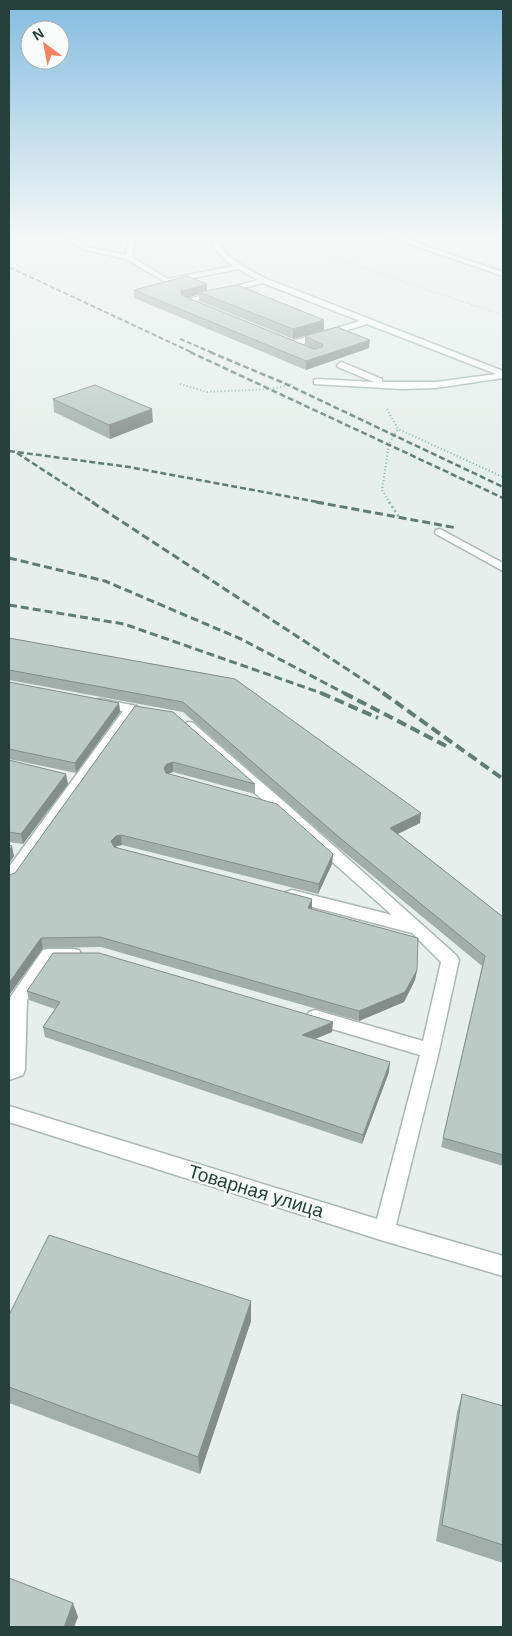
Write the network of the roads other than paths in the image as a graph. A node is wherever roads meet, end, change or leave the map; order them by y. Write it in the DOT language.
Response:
graph roads {
  1 [pos="340,310"];
  2 [pos="368,321"];
  3 [pos="284,340"];
  4 [pos="293,344"];
  5 [pos="309,351"];
  6 [pos="341,364"];
  7 [pos="503,375"];
  8 [pos="317,382"];
  9 [pos="387,385"];
  10 [pos="440,532"];
  11 [pos="503,568"];
  12 [pos="85,700"];
  13 [pos="132,709"];
  14 [pos="150,712"];
  15 [pos="178,717"];
  16 [pos="62,776"];
  17 [pos="80,780"];
  18 [pos="246,798"];
  19 [pos="283,808"];
  20 [pos="9,848"];
  21 [pos="27,852"];
  22 [pos="9,878"];
  23 [pos="274,891"];
  24 [pos="417,928"];
  25 [pos="92,955"];
  26 [pos="298,1013"];
  27 [pos="430,1051"];
  28 [pos="9,1072"];
  29 [pos="9,1114"];
  30 [pos="384,1232"];
  31 [pos="503,1266"];
  1 -- 2 [label="street"];
  2 -- 4 [label="street"];
  2 -- 7 [label="street"];
  3 -- 4 [label="street"];
  4 -- 5 [label="street"];
  6 -- 9 [label="street"];
  7 -- 9 [label="street"];
  8 -- 9 [label="street"];
  10 -- 11 [label="street"];
  12 -- 13 [label="street"];
  13 -- 14 [label="street"];
  13 -- 17 [label="street"];
  15 -- 19 [label="street"];
  16 -- 17 [label="street"];
  17 -- 21 [label="street"];
  18 -- 19 [label="street"];
  19 -- 24 [label="street"];
  20 -- 21 [label="street"];
  21 -- 22 [label="street"];
  23 -- 24 [label="street"];
  24 -- 27 [label="street"];
  25 -- 28 [label="street"];
  26 -- 27 [label="street"];
  27 -- 30 [label="street"];
  29 -- 30 [label="street, Товарная улица"];
  30 -- 31 [label="street, Товарная улица"];
}
